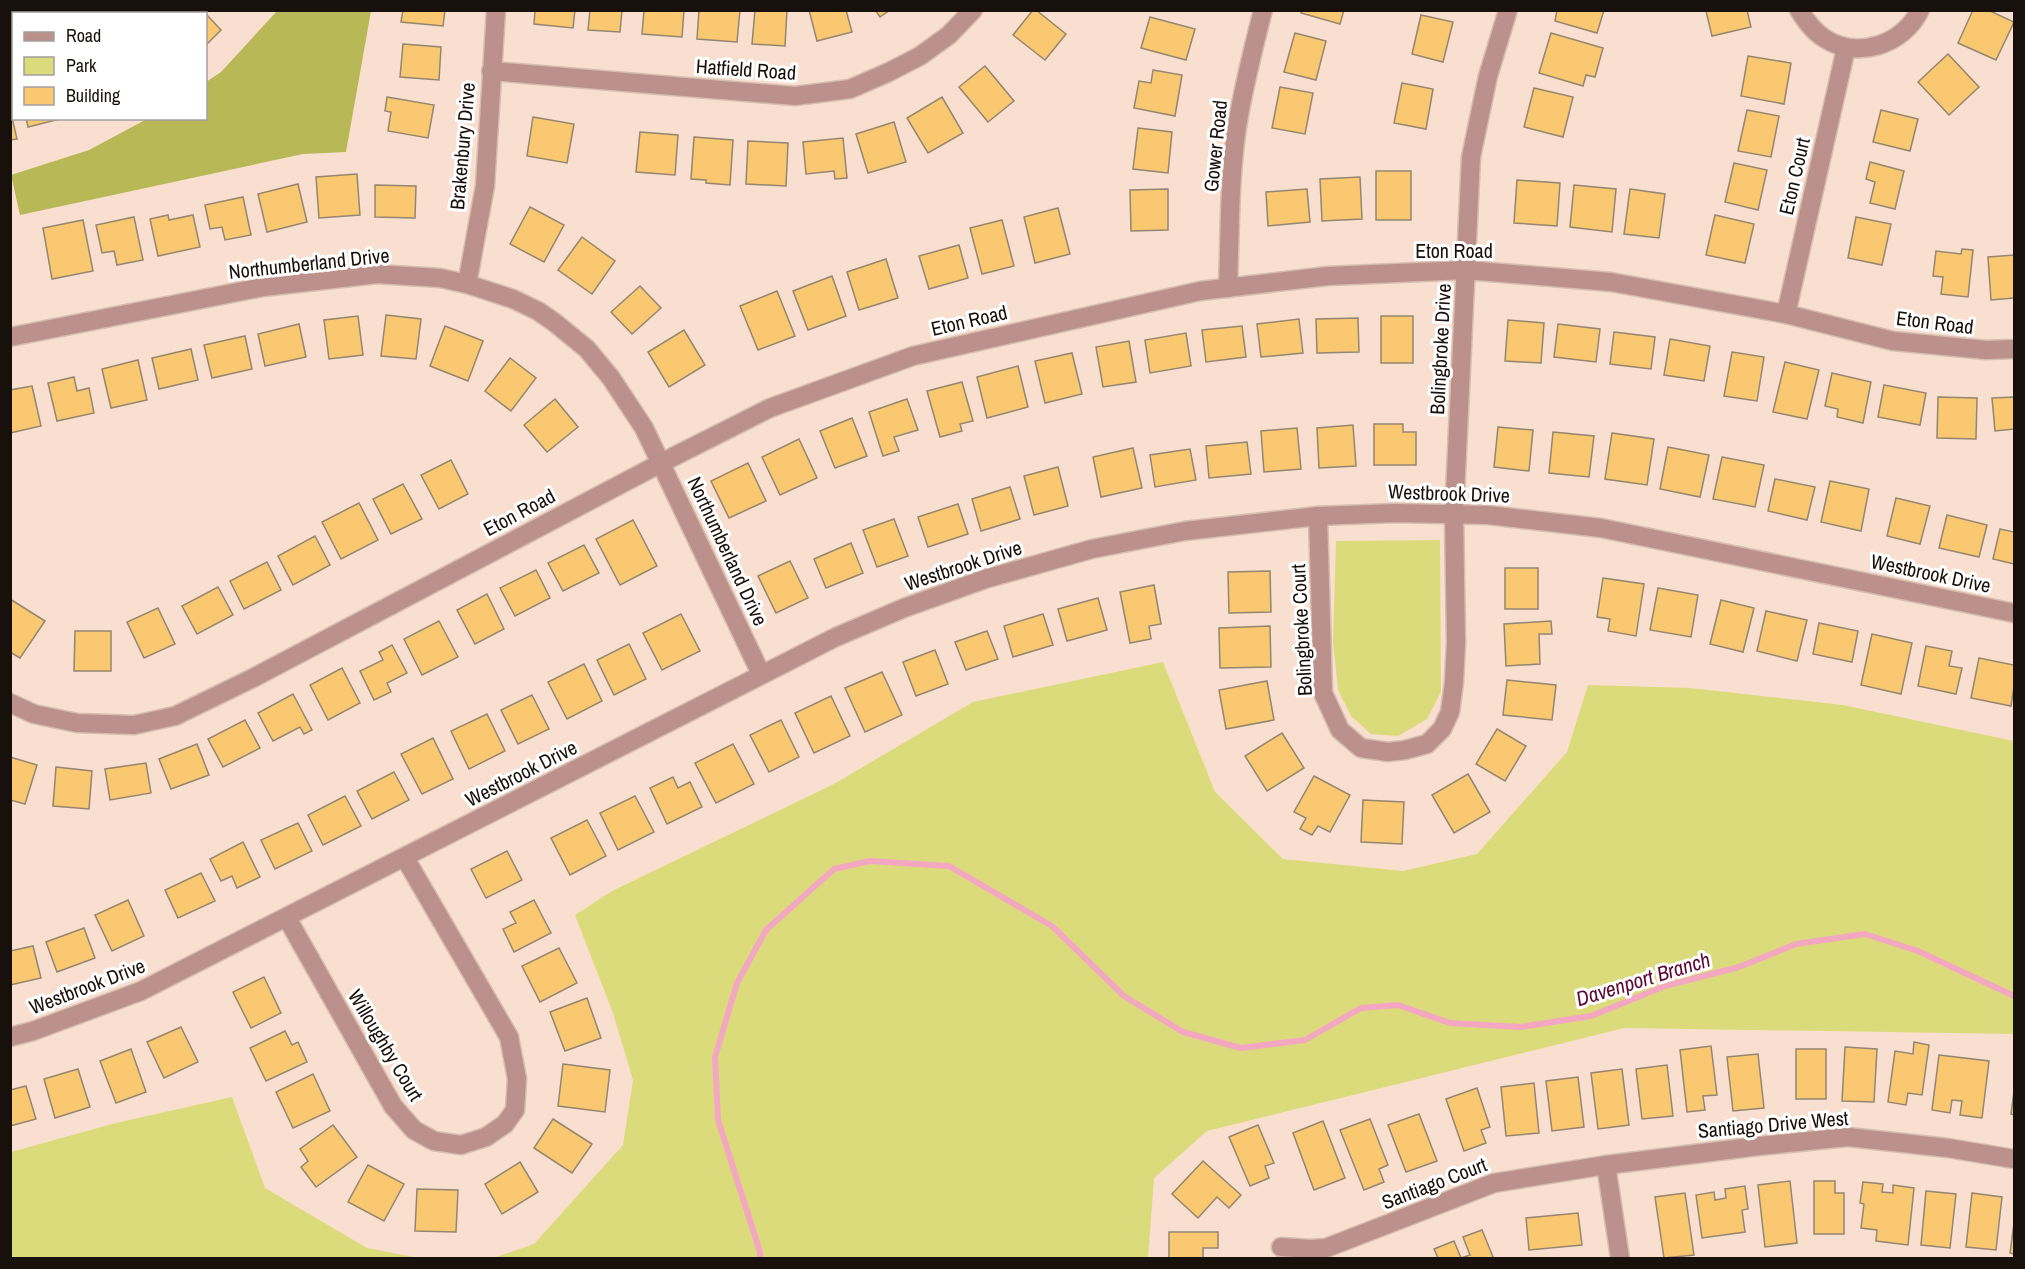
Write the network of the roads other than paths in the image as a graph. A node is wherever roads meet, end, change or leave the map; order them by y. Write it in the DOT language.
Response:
graph roads {
  1 [pos="496,10"];
  2 [pos="973,10"];
  3 [pos="1263,10"];
  4 [pos="1508,10"];
  5 [pos="1799,10"];
  6 [pos="1920,10"];
  7 [pos="1846,48"];
  8 [pos="491,71"];
  9 [pos="1466,270"];
  10 [pos="467,284"];
  11 [pos="1228,288"];
  12 [pos="1786,314"];
  13 [pos="10,337"];
  14 [pos="2014,349"];
  15 [pos="661,463"];
  16 [pos="1454,515"];
  17 [pos="1318,516"];
  18 [pos="2014,613"];
  19 [pos="761,674"];
  20 [pos="10,703"];
  21 [pos="405,858"];
  22 [pos="286,918"];
  23 [pos="10,1037"];
  24 [pos="2014,1160"];
  25 [pos="1606,1165"];
  26 [pos="1281,1247"];
  27 [pos="1620,1258"];
  1 -- 8 [label="street, Brakenbury Drive"];
  2 -- 8 [label="street, Hatfield Road"];
  3 -- 11 [label="street, Gower Road"];
  4 -- 9 [label="street, Bolingbroke Drive"];
  5 -- 7 [label="street"];
  6 -- 7 [label="street"];
  7 -- 12 [label="street, Eton Court"];
  8 -- 10 [label="street, Brakenbury Drive"];
  9 -- 11 [label="street, Eton Road"];
  9 -- 12 [label="street, Eton Road"];
  9 -- 16 [label="street, Bolingbroke Drive"];
  10 -- 13 [label="street, Northumberland Drive"];
  10 -- 15 [label="street, Northumberland Drive"];
  11 -- 15 [label="street, Eton Road"];
  12 -- 14 [label="street, Eton Road"];
  15 -- 19 [label="street, Northumberland Drive"];
  15 -- 20 [label="street, Eton Road"];
  16 -- 17 [label="street, Westbrook Drive"];
  16 -- 17 [label="street, Bolingbroke Court"];
  16 -- 18 [label="street, Westbrook Drive"];
  17 -- 19 [label="street, Westbrook Drive"];
  19 -- 21 [label="street, Westbrook Drive"];
  21 -- 22 [label="street, Westbrook Drive"];
  21 -- 22 [label="street, Willoughby Court"];
  22 -- 23 [label="street, Westbrook Drive"];
  24 -- 25 [label="street, Santiago Drive West"];
  25 -- 26 [label="street, Santiago Court"];
  25 -- 27 [label="street"];
}
